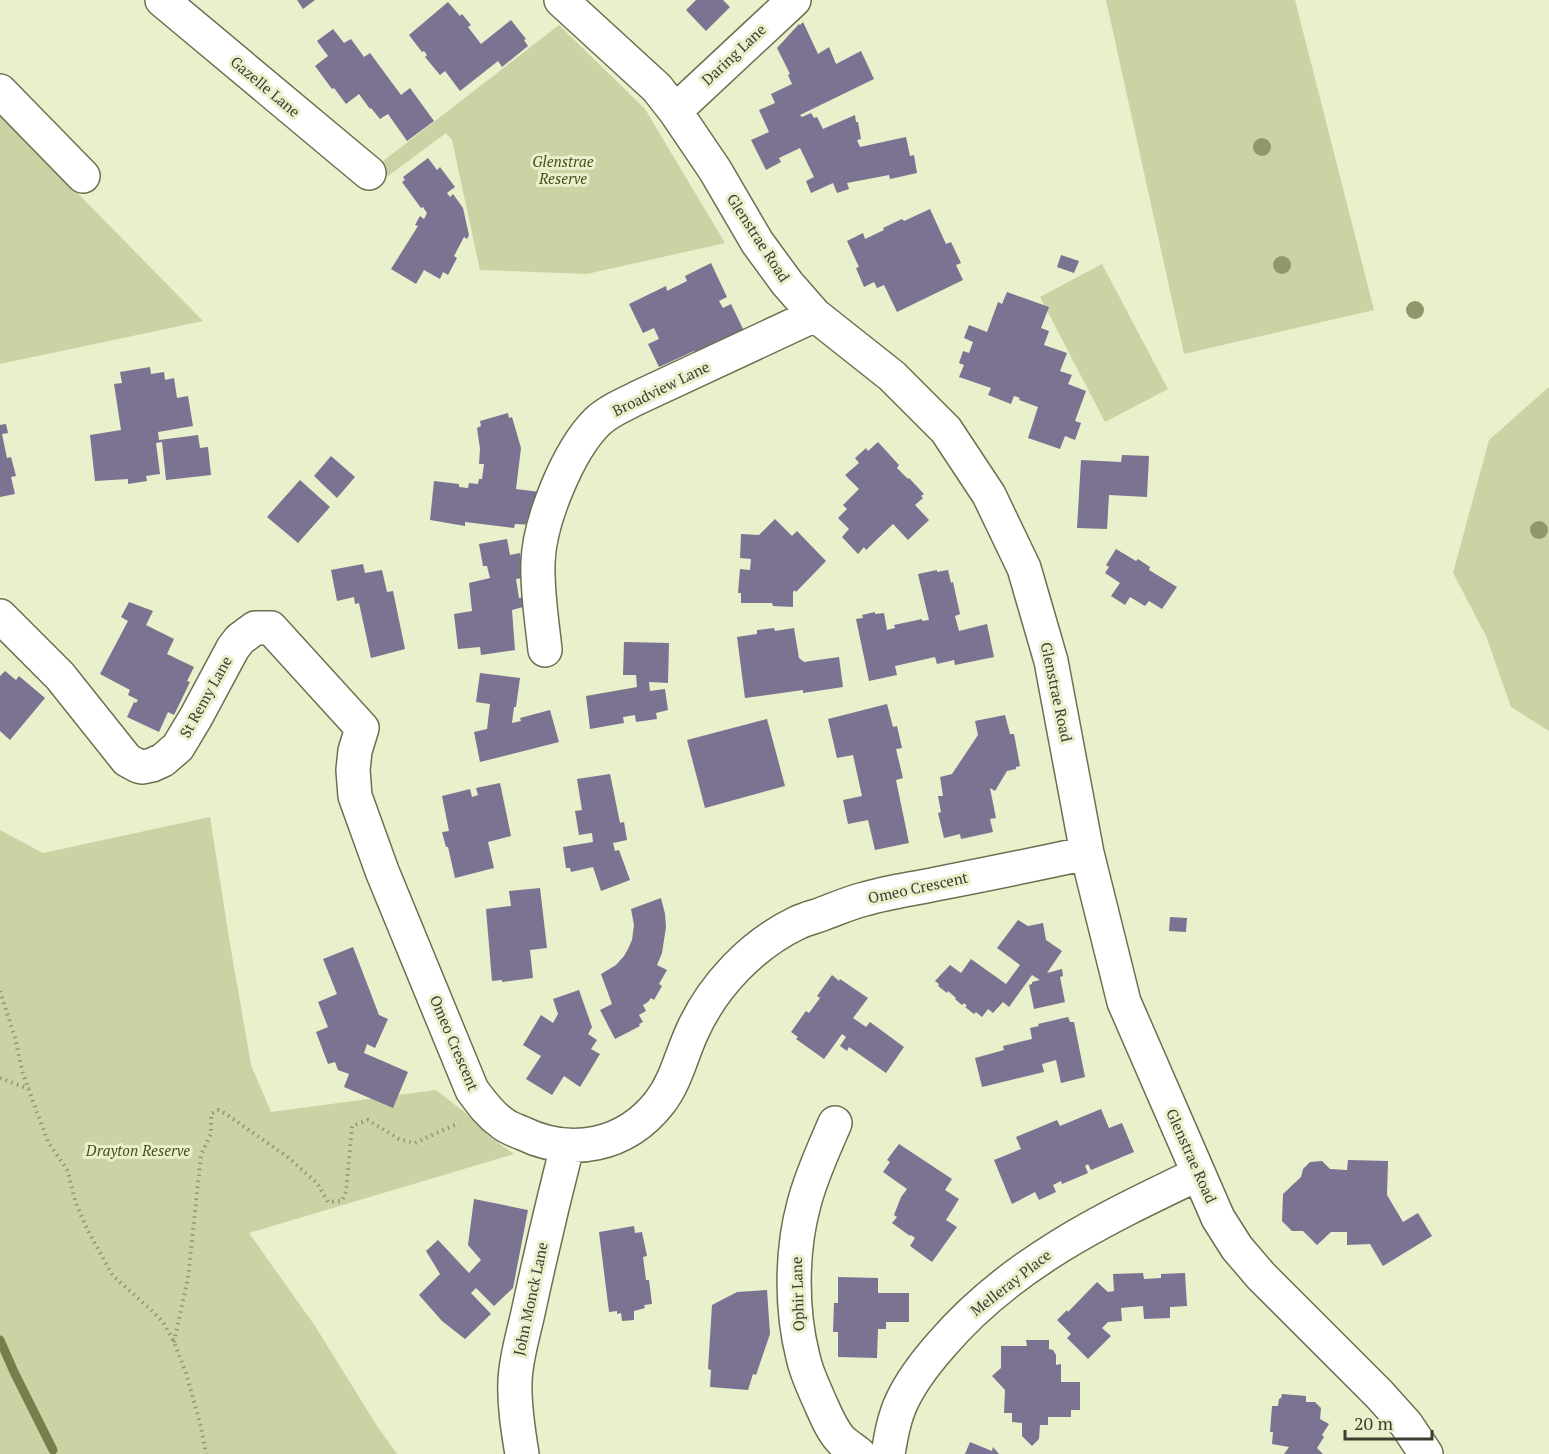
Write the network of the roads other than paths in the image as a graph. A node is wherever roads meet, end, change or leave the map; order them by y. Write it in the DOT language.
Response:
graph roads {
  1 [pos="162,0"];
  2 [pos="561,0"];
  3 [pos="794,0"];
  4 [pos="0,92"];
  5 [pos="675,111"];
  6 [pos="369,173"];
  7 [pos="82,176"];
  8 [pos="815,315"];
  9 [pos="0,616"];
  10 [pos="545,650"];
  11 [pos="362,728"];
  12 [pos="1087,853"];
  13 [pos="835,1123"];
  14 [pos="567,1147"];
  15 [pos="1198,1174"];
  16 [pos="1422,1452"];
  17 [pos="522,1454"];
  18 [pos="859,1454"];
  19 [pos="888,1454"];
  1 -- 6 [label="street, Gazelle Lane"];
  2 -- 5 [label="street, Glenstrae Road"];
  3 -- 5 [label="street, Daring Lane"];
  4 -- 7 [label="street"];
  5 -- 8 [label="street, Glenstrae Road"];
  8 -- 10 [label="street, Broadview Lane"];
  8 -- 12 [label="street, Glenstrae Road"];
  9 -- 11 [label="street, St Remy Lane"];
  11 -- 14 [label="street, Omeo Crescent"];
  12 -- 14 [label="street, Omeo Crescent"];
  12 -- 15 [label="street, Glenstrae Road"];
  13 -- 18 [label="street, Ophir Lane"];
  14 -- 17 [label="street, John Monck Lane"];
  15 -- 16 [label="street, Glenstrae Road"];
  15 -- 19 [label="street, Melleray Place"];
}
